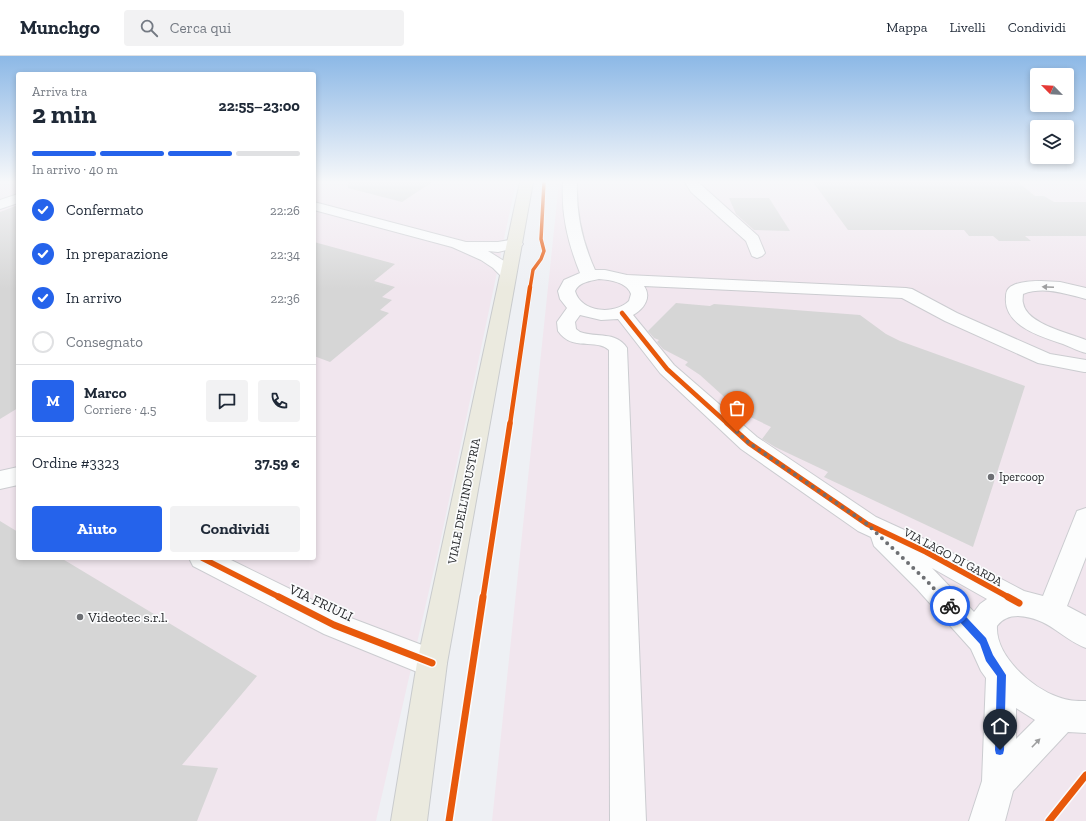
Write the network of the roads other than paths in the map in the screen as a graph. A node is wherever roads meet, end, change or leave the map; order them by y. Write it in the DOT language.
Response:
graph roads {
  1 [pos="358,218"];
  2 [pos="521,218"];
  3 [pos="571,218"];
  4 [pos="729,218"];
  5 [pos="516,244"];
  6 [pos="460,245"];
  7 [pos="757,253"];
  8 [pos="508,274"];
  9 [pos="589,275"];
  10 [pos="627,280"];
  11 [pos="1086,294"];
  12 [pos="576,308"];
  13 [pos="622,313"];
  14 [pos="1086,347"];
  15 [pos="1085,366"];
  16 [pos="16,476"];
  17 [pos="0,480"];
  18 [pos="1086,518"];
  19 [pos="867,524"];
  20 [pos="206,560"];
  21 [pos="1019,603"];
  22 [pos="1051,611"];
  23 [pos="1086,634"];
  24 [pos="983,641"];
  25 [pos="432,662"];
  26 [pos="1001,675"];
  27 [pos="1074,716"];
  28 [pos="999,781"];
  29 [pos="409,821"];
  30 [pos="628,821"];
  31 [pos="987,821"];
  1 -- 6 [label="street"];
  2 -- 5 [label="main road, VIALE DELL'INDUSTRIA"];
  3 -- 9 [label="street"];
  4 -- 7 [label="street"];
  5 -- 6 [label="street"];
  5 -- 8 [label="main road, VIALE DELL'INDUSTRIA"];
  6 -- 8 [label="street"];
  8 -- 25 [label="main road, VIALE DELL'INDUSTRIA"];
  9 -- 10 [label="street"];
  9 -- 12 [label="street"];
  10 -- 13 [label="street"];
  10 -- 15 [label="street"];
  11 -- 14 [label="street, one-way"];
  12 -- 13 [label="street"];
  12 -- 30 [label="street"];
  13 -- 19 [label="street, VIA LAGO DI GARDA"];
  16 -- 17 [label="street"];
  18 -- 22 [label="street"];
  19 -- 21 [label="street, VIA LAGO DI GARDA"];
  19 -- 24 [label="street, VIA LAGO DI GARDA"];
  20 -- 25 [label="street, VIA FRIULI"];
  21 -- 22 [label="street"];
  21 -- 24 [label="street"];
  22 -- 23 [label="street"];
  24 -- 26 [label="street"];
  25 -- 29 [label="main road, VIALE DELL'INDUSTRIA"];
  26 -- 27 [label="street"];
  26 -- 28 [label="street"];
  28 -- 27 [label="street, one-way"];
  28 -- 31 [label="street"];
}
